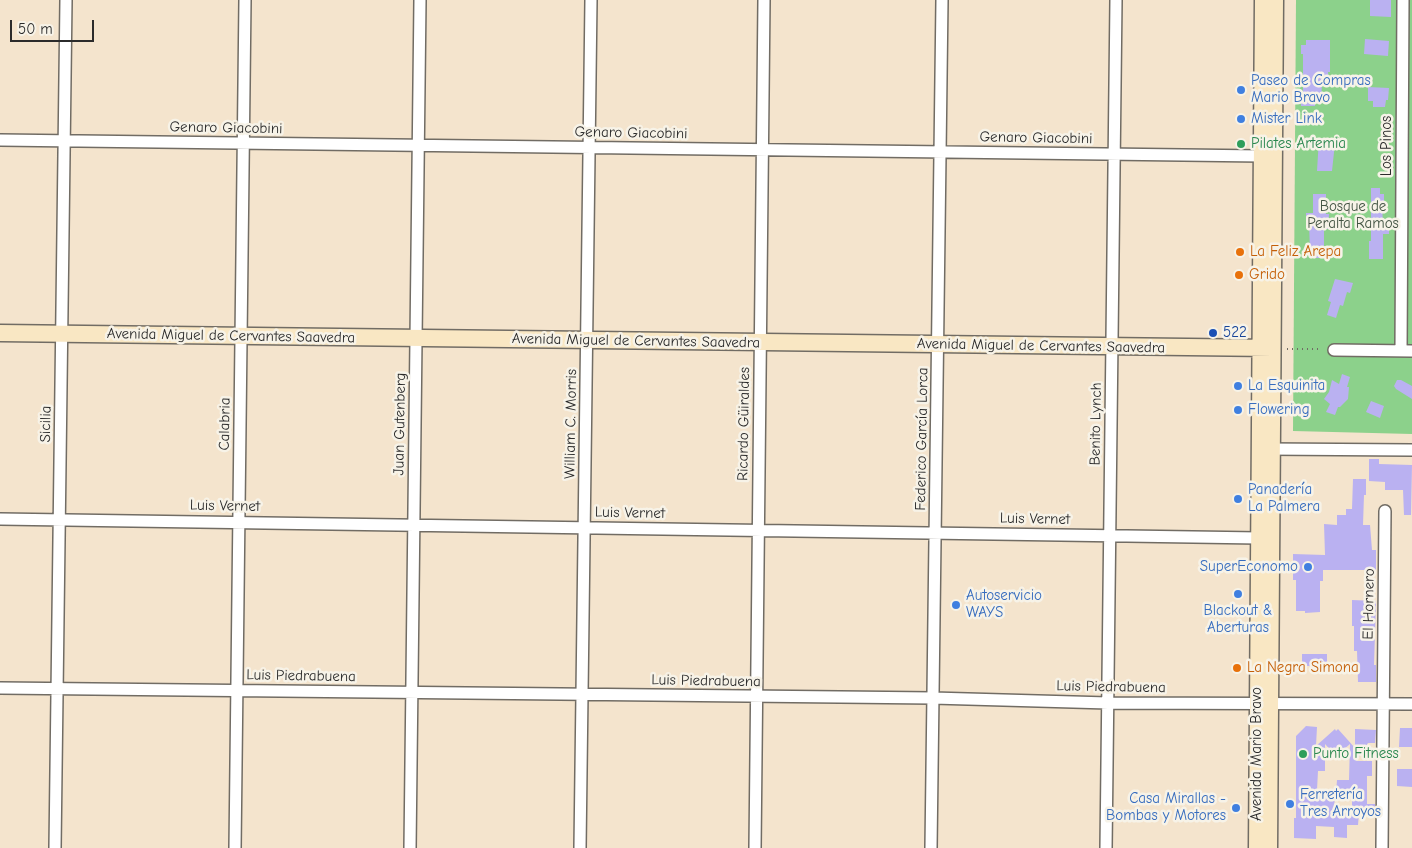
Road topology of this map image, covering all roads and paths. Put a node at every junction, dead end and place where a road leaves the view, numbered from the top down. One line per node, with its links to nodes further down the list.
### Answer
1 (66, 0): 12 (street, Sicilia)
2 (245, 0): 13 (street, Calabria)
3 (420, 0): 14 (street, Juan Gutenberg)
4 (591, 0): 15 (street, William C. Morris)
5 (764, 0): 16 (street, Ricardo Güiraldes)
6 (942, 0): 17 (street, Federico García Lorca)
7 (1116, 0): 18 (street, Benito Lynch)
8 (1263, 0): 19 (main road, Avenida Mario Bravo)
9 (1275, 0): 28 (main road, Avenida Mario Bravo)
10 (1403, 0): 30 (street, Los Pinos)
11 (0, 140): 12 (street, Genaro Giacobini)
12 (64, 141): 13 (street, Genaro Giacobini); 21 (street, Sicilia)
13 (243, 143): 14 (street, Genaro Giacobini); 22 (street, Calabria)
14 (418, 145): 15 (street, Genaro Giacobini); 23 (street, Juan Gutenberg)
15 (589, 148): 16 (street, Genaro Giacobini); 24 (street, William C. Morris)
16 (763, 150): 17 (street, Genaro Giacobini); 25 (street, Ricardo Güiraldes)
17 (941, 152): 18 (street, Genaro Giacobini); 26 (street, Federico García Lorca)
18 (1114, 154): 19 (street, Genaro Giacobini); 27 (street, Benito Lynch)
19 (1262, 156): 28 (main road, Avenida Mario Bravo)
20 (0, 333): 21 (main road, Avenida Miguel de Cervantes Saavedra)
21 (62, 334): 22 (main road, Avenida Miguel de Cervantes Saavedra); 35 (street, Sicilia)
22 (241, 336): 23 (main road, Avenida Miguel de Cervantes Saavedra); 36 (street, Calabria)
23 (416, 338): 24 (main road, Avenida Miguel de Cervantes Saavedra); 37 (street, Juan Gutenberg)
24 (587, 340): 25 (main road, Avenida Miguel de Cervantes Saavedra); 38 (street, William C. Morris)
25 (760, 342): 26 (main road, Avenida Miguel de Cervantes Saavedra); 39 (street, Ricardo Güiraldes)
26 (938, 344): 27 (main road, Avenida Miguel de Cervantes Saavedra); 40 (street, Federico García Lorca)
27 (1112, 346): 28 (main road, Avenida Miguel de Cervantes Saavedra); 41 (street, Benito Lynch)
28 (1266, 348): 29 (path); 31 (main road, Avenida Mario Bravo)
29 (1334, 350): 30 (street)
30 (1407, 351)
31 (1265, 449): 32 (street); 42 (main road, Avenida Mario Bravo); 52 (main road, Avenida Mario Bravo)
32 (1412, 450)
33 (1385, 511): 51 (street, El Hornero)
34 (0, 519): 35 (street, Luis Vernet)
35 (60, 520): 36 (street, Luis Vernet); 44 (street, Sicilia)
36 (239, 522): 37 (street, Luis Vernet); 45 (street, Calabria)
37 (414, 524): 38 (street, Luis Vernet); 46 (street, Juan Gutenberg)
38 (584, 527): 39 (street, Luis Vernet); 47 (street, William C. Morris)
39 (758, 530): 40 (street, Luis Vernet); 48 (street, Ricardo Güiraldes)
40 (936, 533): 41 (street, Luis Vernet); 49 (street, Federico García Lorca)
41 (1110, 536): 42 (street, Luis Vernet); 50 (street, Benito Lynch)
42 (1259, 538): 52 (main road, Avenida Mario Bravo)
43 (0, 688): 44 (street, Luis Piedrabuena)
44 (58, 689): 45 (street, Luis Piedrabuena); 54 (street, Sicilia)
45 (237, 691): 46 (street, Luis Piedrabuena); 55 (street, Calabria)
46 (412, 693): 47 (street, Luis Piedrabuena); 56 (street, Juan Gutenberg)
47 (582, 694): 48 (street, Luis Piedrabuena); 57 (street, William C. Morris)
48 (757, 696): 49 (street, Luis Piedrabuena); 58 (street, Ricardo Güiraldes)
49 (933, 698): 50 (street, Luis Piedrabuena); 59 (street, Federico García Lorca)
50 (1108, 703): 52 (street, Luis Piedrabuena); 60 (street, Benito Lynch)
51 (1383, 703): 52 (street, Luis Piedrabuena); 53 (street, Luis Piedrabuena); 63 (street, El Hornero)
52 (1264, 704): 61 (main road, Avenida Mario Bravo); 62 (main road, Avenida Mario Bravo)
53 (1412, 704)
54 (55, 848)
55 (234, 848)
56 (410, 848)
57 (580, 848)
58 (755, 848)
59 (931, 848)
60 (1106, 848)
61 (1256, 848)
62 (1269, 848)
63 (1382, 848)

